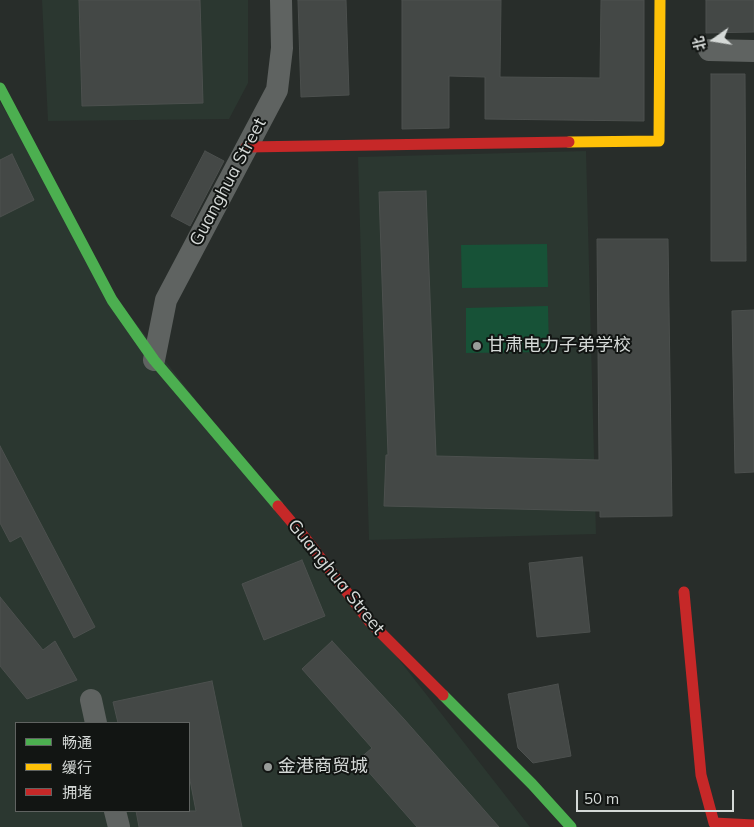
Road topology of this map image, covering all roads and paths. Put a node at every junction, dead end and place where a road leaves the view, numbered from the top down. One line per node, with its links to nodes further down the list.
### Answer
1 (281, 0): 6 (street, Guanghua Street)
2 (660, 0): 6 (street)
3 (708, 50): 4 (street)
4 (754, 51)
5 (0, 88): 7 (street, Guanghua Street)
6 (246, 147): 7 (street, Guanghua Street)
7 (154, 360): 14 (street, Guanghua Street)
8 (684, 592): 12 (street)
9 (91, 700): 10 (street)
10 (96, 722)
11 (115, 812): 13 (street)
12 (754, 825)
13 (119, 827)
14 (571, 827)

